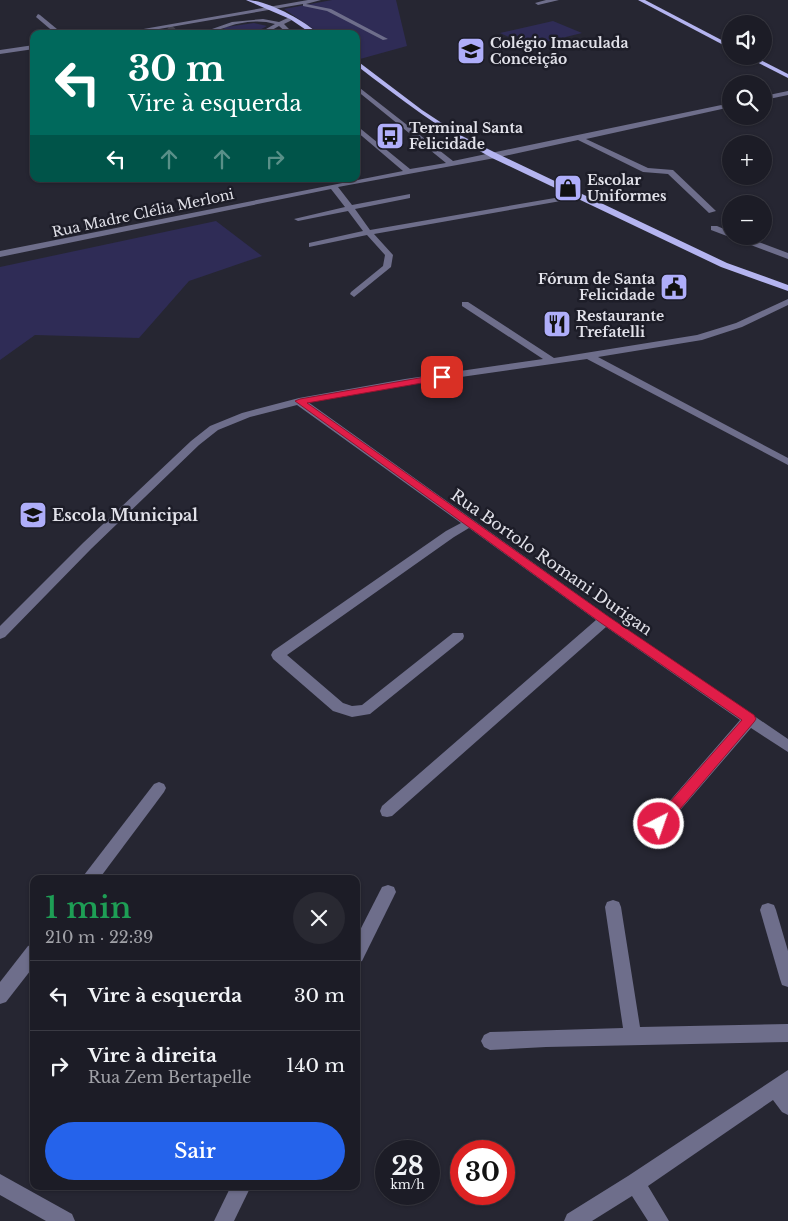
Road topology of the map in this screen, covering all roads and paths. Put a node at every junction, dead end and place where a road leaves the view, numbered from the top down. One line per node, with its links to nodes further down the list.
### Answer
1 (249, 0): 7 (main road)
2 (318, 0): 6 (street)
3 (556, 0): 5 (street)
4 (641, 0): 20 (main road)
5 (538, 3)
6 (300, 4): 7 (street); 19 (street)
7 (272, 8): 9 (main road); 10 (street)
8 (38, 16): 12 (street)
9 (292, 18): 11 (street); 18 (main road)
10 (200, 20): 13 (street); 14 (street)
11 (279, 24): 15 (street); 16 (street); 17 (street)
12 (55, 30)
13 (144, 30)
14 (203, 30)
15 (213, 30)
16 (268, 30)
17 (287, 30)
18 (310, 30)
19 (385, 39)
20 (722, 42)
21 (30, 48): 22 (street)
22 (0, 52)
23 (360, 65): 32 (main road)
24 (766, 65): 25 (main road)
25 (788, 76)
26 (360, 90): 33 (street)
27 (788, 93): 28 (street)
28 (772, 96)
29 (722, 108): 31 (street, Rua Madre Clélia Merloni)
30 (360, 130): 34 (street)
31 (579, 138): 32 (street, Rua Madre Clélia Merloni); 40 (street)
32 (496, 156): 33 (street, Rua Madre Clélia Merloni); 38 (main road)
33 (452, 164): 34 (street, Rua Madre Clélia Merloni)
34 (409, 172): 35 (street, Rua Madre Clélia Merloni)
35 (360, 179)
36 (337, 183): 39 (street); 47 (street, Rua Madre Clélia Merloni)
37 (407, 196): 39 (street)
38 (578, 196): 44 (street); 49 (main road)
39 (350, 208): 41 (street); 44 (street)
40 (712, 211)
41 (298, 218)
42 (714, 228): 43 (street)
43 (722, 231)
44 (368, 232): 45 (street); 50 (street)
45 (312, 245)
46 (759, 245): 48 (street)
47 (0, 254)
48 (788, 256)
49 (788, 288)
50 (354, 294)
51 (788, 302): 53 (street)
52 (465, 304): 54 (street)
53 (588, 356): 54 (street); 56 (street)
54 (552, 361): 55 (street)
55 (300, 401): 57 (street, Rua Bortolo Romani Durigan); 59 (street)
56 (788, 462)
57 (470, 523): 58 (street, Rua Bortolo Romani Durigan); 60 (street)
58 (605, 620): 61 (street, Rua Bortolo Romani Durigan); 64 (street)
59 (0, 634)
60 (458, 636)
61 (750, 719): 62 (street, Rua Bortolo Romani Durigan); 65 (street)
62 (788, 746)
63 (159, 788): 66 (street)
64 (387, 811)
65 (659, 824)
66 (93, 875)
67 (388, 892): 70 (street)
68 (612, 907): 75 (street)
69 (768, 910): 72 (street)
70 (360, 947)
71 (30, 957): 73 (street)
72 (788, 979)
73 (0, 996)
74 (788, 1033): 75 (street)
75 (633, 1036): 76 (street)
76 (490, 1041)
77 (781, 1083): 78 (street); 79 (street)
78 (788, 1106)
79 (635, 1183): 84 (street); 85 (street)
80 (0, 1184): 82 (street)
81 (239, 1190): 83 (street)
82 (65, 1221)
83 (224, 1221)
84 (574, 1221)
85 (658, 1221)

